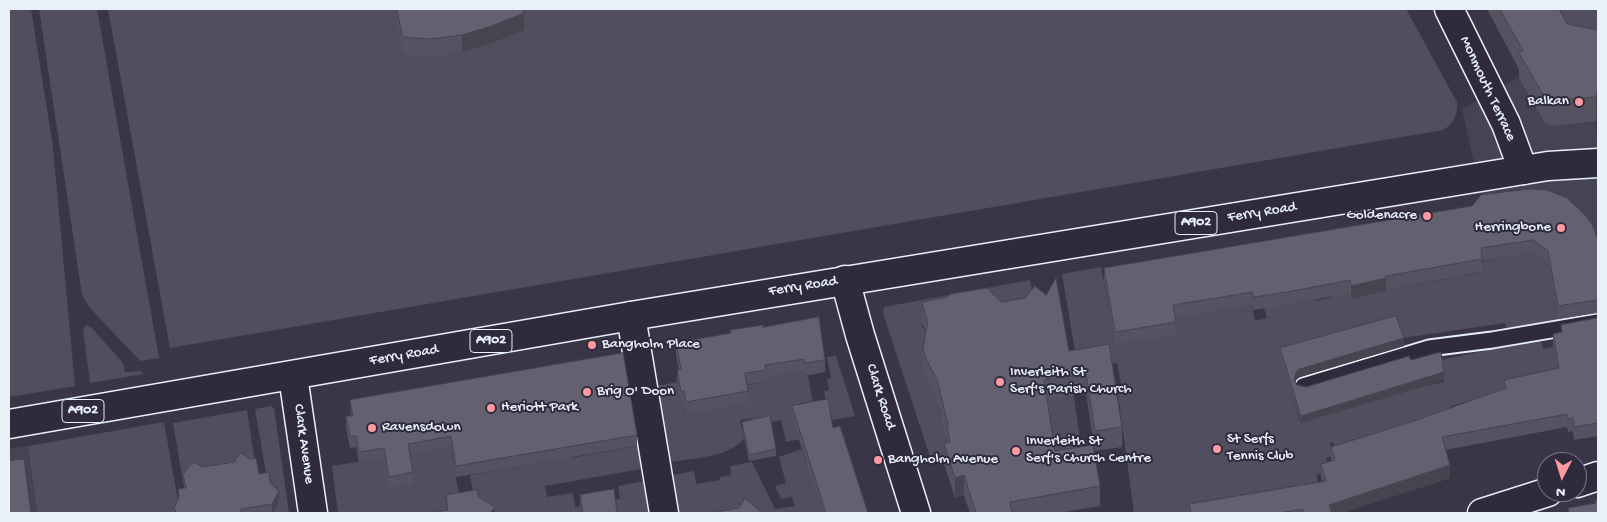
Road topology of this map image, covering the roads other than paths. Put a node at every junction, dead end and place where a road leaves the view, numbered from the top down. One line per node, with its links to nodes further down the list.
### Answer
1 (1449, 9): 3 (main road, Monmouth Terrace)
2 (1598, 163): 3 (main road, Ferry Road / A902)
3 (1523, 170): 4 (main road, Ferry Road / A902)
4 (845, 280): 5 (main road, Ferry Road / A902); 13 (main road, Clark Road)
5 (631, 316): 7 (main road, Ferry Road / A902); 12 (main road)
6 (1598, 322): 8 (lane)
7 (293, 376): 9 (main road, Ferry Road / A902); 11 (main road, Clark Avenue)
8 (1303, 386)
9 (18, 422)
10 (1537, 496): 14 (main road)
11 (313, 513)
12 (664, 513)
13 (916, 513)
14 (1482, 513)

